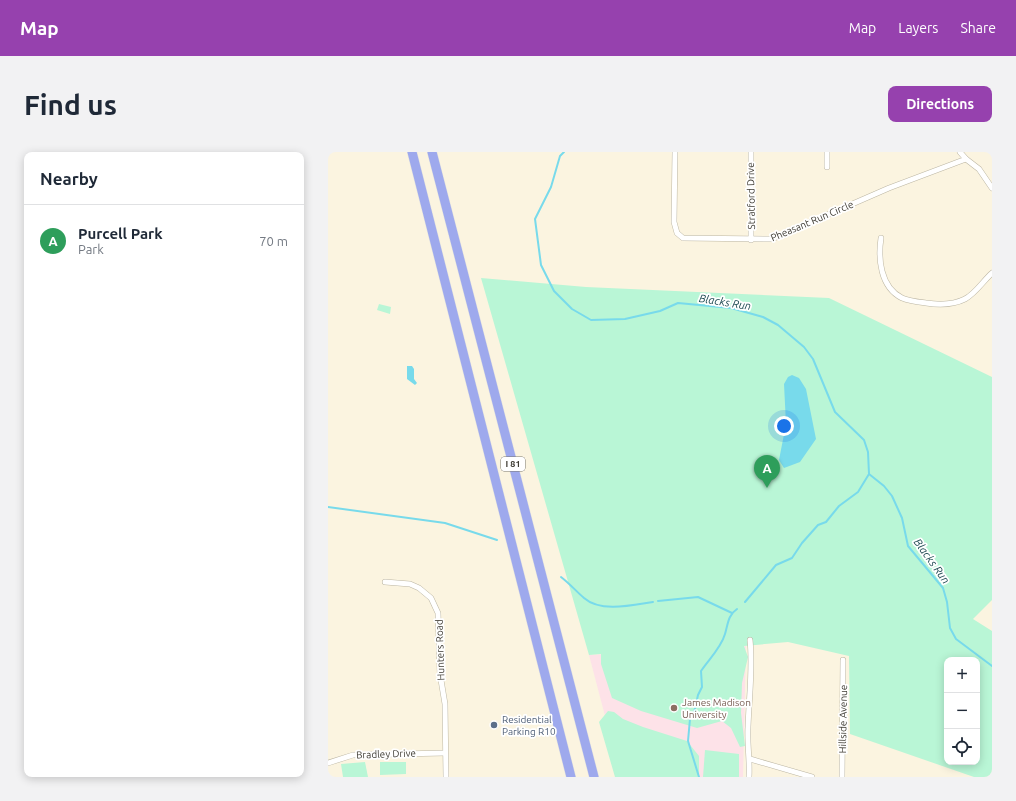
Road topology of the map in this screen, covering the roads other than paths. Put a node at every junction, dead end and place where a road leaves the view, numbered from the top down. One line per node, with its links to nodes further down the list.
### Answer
1 (412, 152): 16 (highway, I 81)
2 (432, 152): 23 (highway, I 81)
3 (675, 152): 11 (street, Pheasant Run Circle)
4 (751, 152): 11 (street, Stratford Drive)
5 (827, 152): 8 (street)
6 (960, 152): 7 (street)
7 (966, 159): 9 (street); 11 (street, Pheasant Run Circle)
8 (827, 167)
9 (992, 188)
10 (881, 238): 12 (street)
11 (752, 240)
12 (992, 273)
13 (385, 582): 17 (street, Hunters Road)
14 (750, 640): 18 (street)
15 (843, 660): 26 (street, Hillside Avenue)
16 (563, 746): 21 (highway); 22 (highway, I 81)
17 (445, 753): 19 (street, Bradley Drive); 20 (street, Hunters Road)
18 (750, 759): 24 (street); 25 (street)
19 (328, 763)
20 (446, 777)
21 (568, 777)
22 (571, 777)
23 (594, 777)
24 (749, 777)
25 (812, 777)
26 (842, 777)

